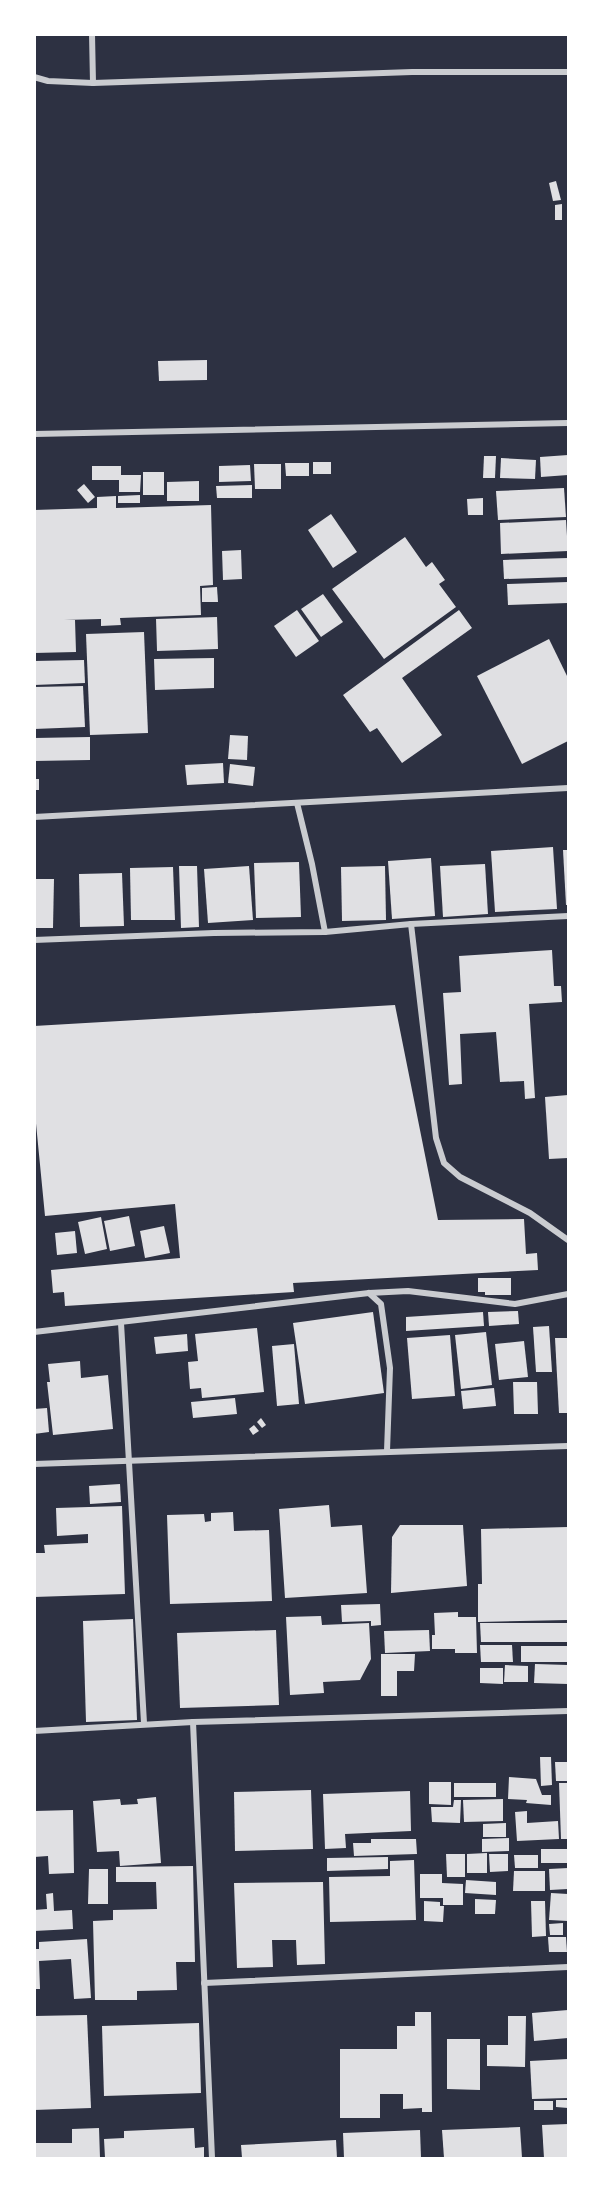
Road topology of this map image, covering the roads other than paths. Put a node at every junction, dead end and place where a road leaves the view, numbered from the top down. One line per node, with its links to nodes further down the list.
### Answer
1 (92, 34): 4 (street)
2 (568, 72): 4 (street)
3 (34, 77): 4 (street)
4 (93, 83)
5 (568, 423): 6 (street)
6 (34, 434)
7 (568, 788): 8 (street)
8 (297, 803): 9 (street); 12 (street)
9 (34, 817)
10 (568, 916): 11 (street)
11 (411, 924): 12 (street); 14 (street)
12 (325, 932): 13 (street)
13 (34, 940)
14 (568, 1240)
15 (369, 1293): 16 (street); 17 (street); 20 (street)
16 (568, 1294)
17 (121, 1323): 18 (street); 21 (street)
18 (34, 1332)
19 (568, 1446): 20 (street)
20 (387, 1451): 21 (street)
21 (129, 1460): 22 (street); 25 (street)
22 (34, 1464)
23 (568, 1711): 24 (street)
24 (193, 1722): 25 (street); 28 (street)
25 (144, 1723): 26 (street)
26 (34, 1731)
27 (568, 1967): 28 (street)
28 (204, 1983): 29 (street)
29 (212, 2158)

